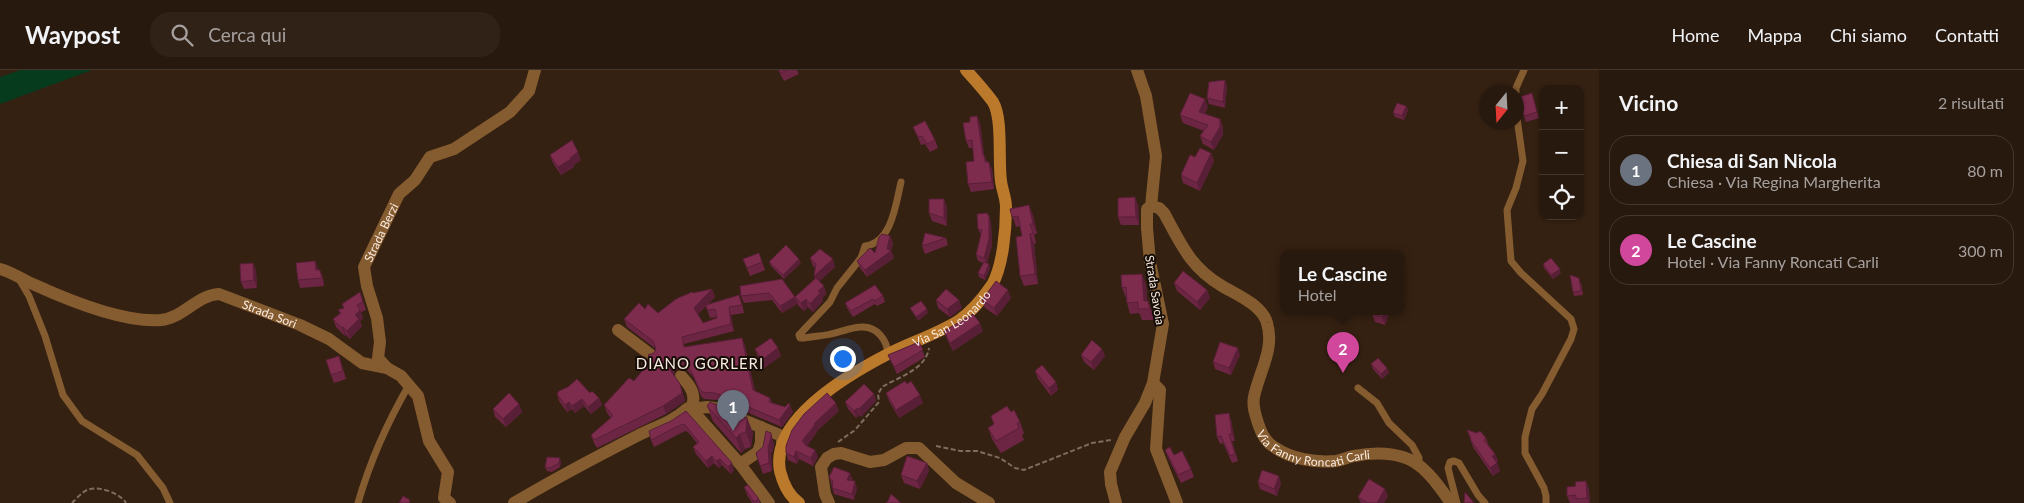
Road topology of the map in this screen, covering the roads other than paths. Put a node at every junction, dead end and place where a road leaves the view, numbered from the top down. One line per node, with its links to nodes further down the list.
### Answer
1 (535, 70): 14 (street, Strada Berzi)
2 (966, 70): 12 (main road, Via San Leonardo)
3 (1137, 70): 8 (street, Strada Savoia)
4 (1524, 70): 5 (lane)
5 (1517, 85)
6 (1519, 130): 37 (lane)
7 (901, 182): 12 (lane)
8 (1151, 206): 16 (street, Strada Savoia); 23 (street, Via Fanny Roncati Carli)
9 (0, 269): 10 (street, Strada Sori)
10 (18, 276): 14 (street, Strada Sori); 24 (lane)
11 (618, 330): 13 (street)
12 (888, 354): 21 (main road, Via San Leonardo)
13 (651, 355)
14 (387, 368): 17 (street, Strada Sori)
15 (681, 376): 19 (street)
16 (1153, 383): 32 (street, Strada Savoia); 33 (street)
17 (409, 385): 25 (lane); 26 (street, Strada Sori)
18 (1358, 388): 23 (lane)
19 (691, 409): 20 (street); 22 (street); 27 (street)
20 (761, 427): 21 (street); 22 (street)
21 (782, 443): 29 (main road, Via San Leonardo)
22 (740, 464): 28 (street)
23 (1419, 467): 34 (street, Via Fanny Roncati Carli)
24 (170, 503)
25 (358, 503)
26 (450, 503)
27 (514, 503)
28 (769, 503)
29 (799, 503)
30 (830, 503): 31 (street)
31 (989, 503)
32 (1116, 503)
33 (1177, 503)
34 (1451, 503)
35 (1457, 503): 36 (lane)
36 (1485, 503)
37 (1546, 503)

